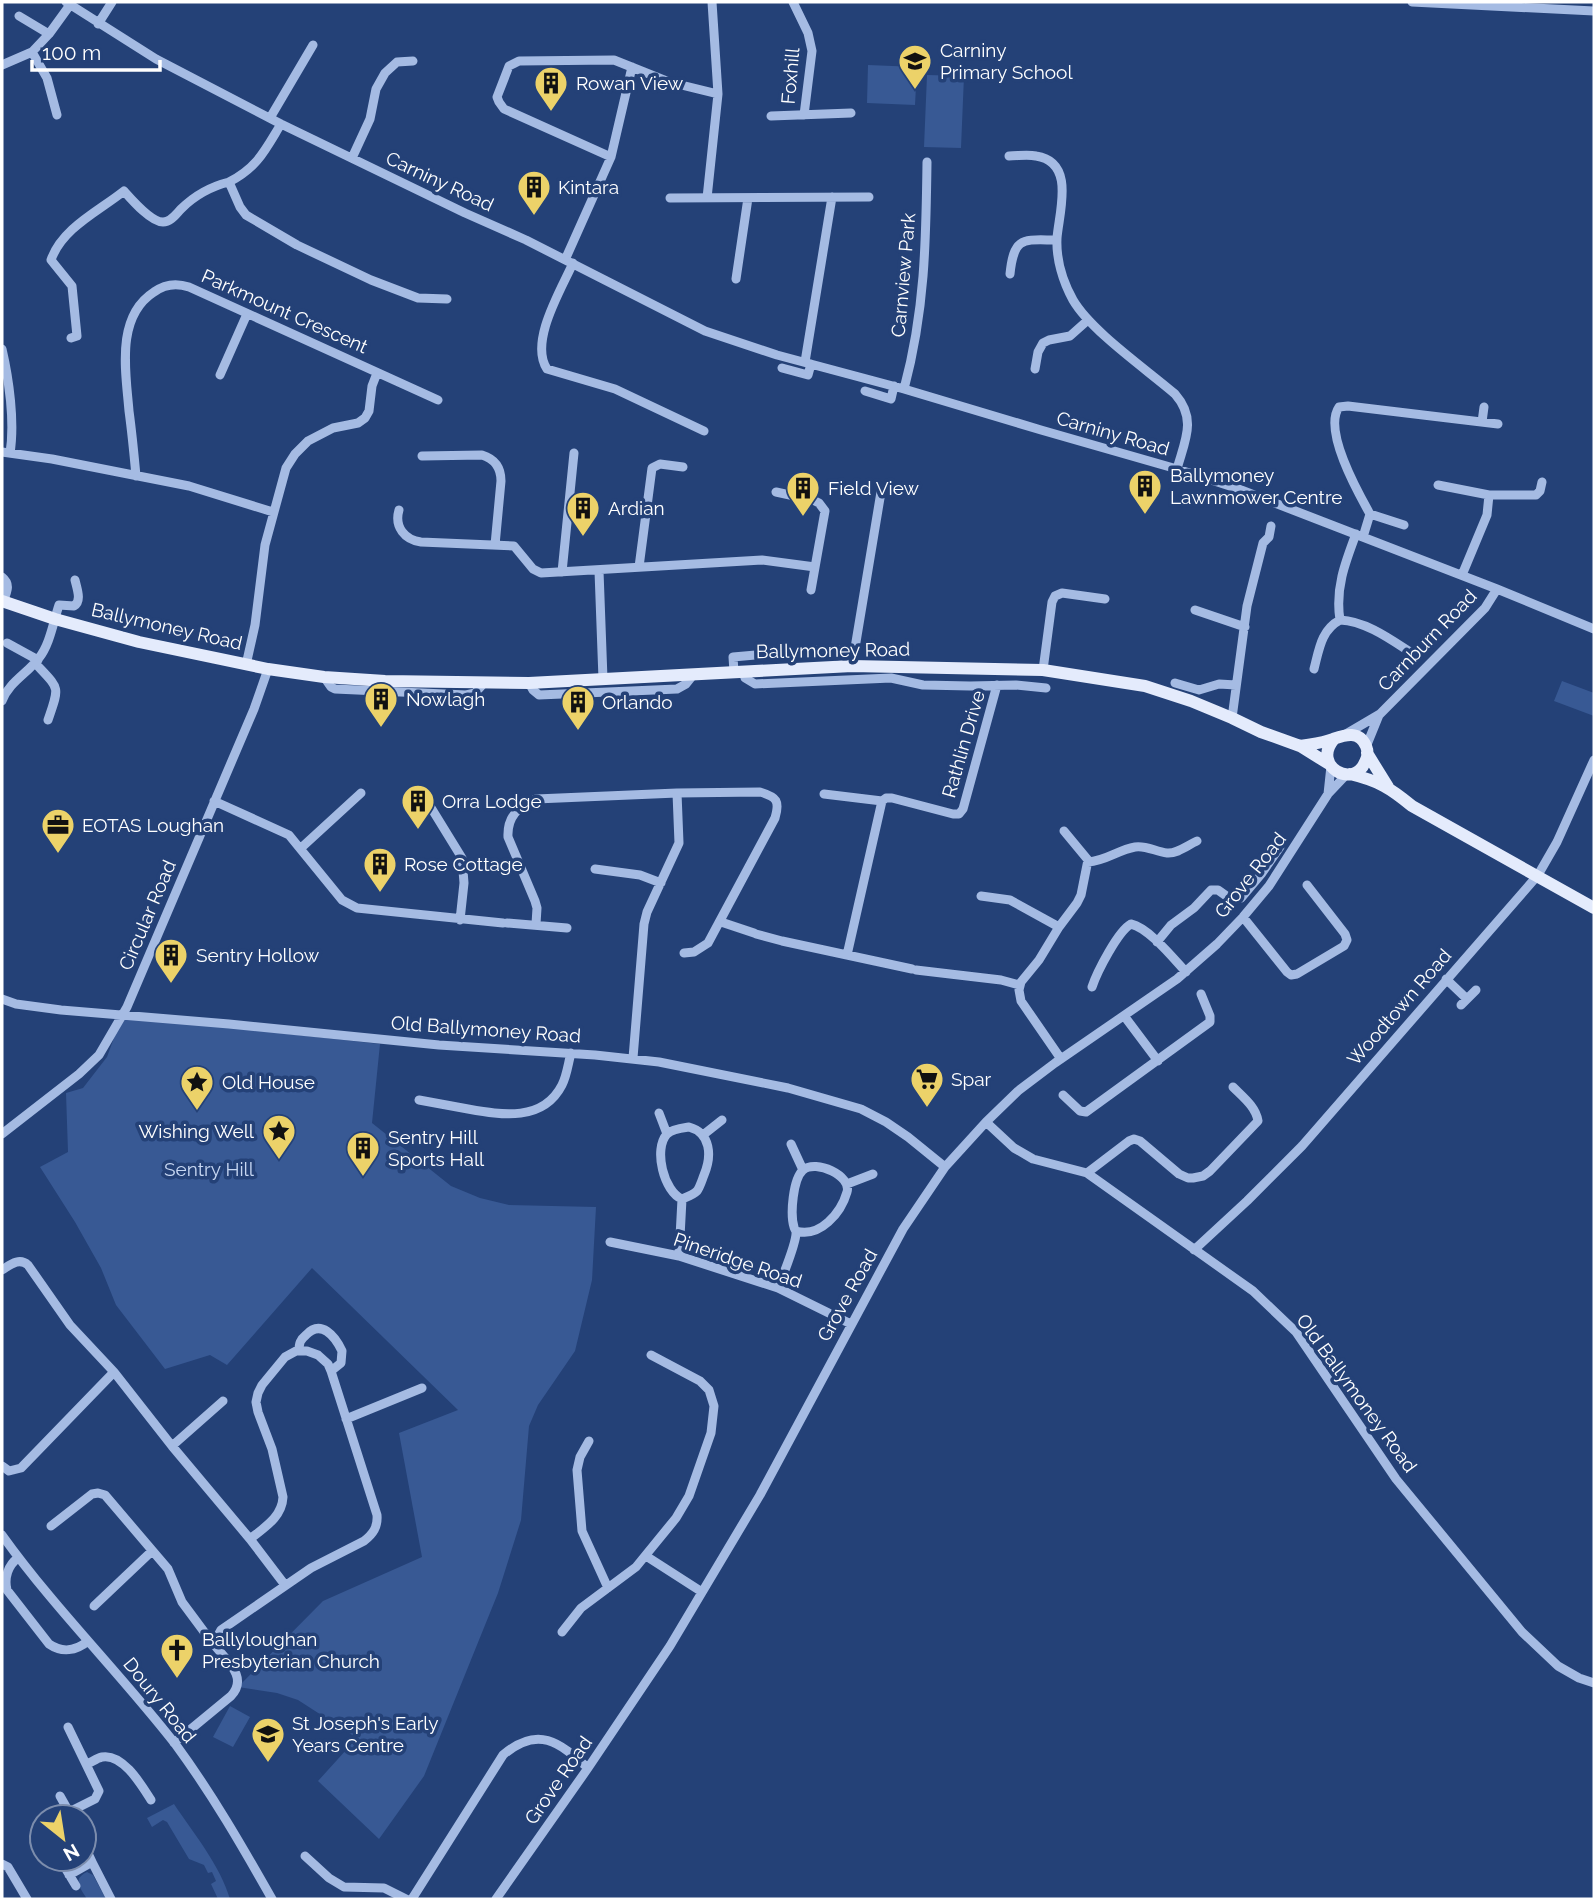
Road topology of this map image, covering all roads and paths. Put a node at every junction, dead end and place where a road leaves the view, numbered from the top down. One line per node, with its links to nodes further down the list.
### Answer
1 (112, 2): 8 (street)
2 (712, 2): 15 (street)
3 (793, 2): 17 (street, Foxhill)
4 (1412, 2): 6 (street)
5 (68, 4): 8 (street, Carniny Road); 9 (street)
6 (1594, 11)
7 (19, 16): 9 (street)
8 (98, 24): 20 (street, Carniny Road)
9 (49, 34): 11 (street)
10 (313, 45): 20 (street)
11 (32, 52): 13 (street); 18 (street)
12 (413, 61): 24 (street)
13 (2, 65)
14 (632, 67): 15 (street); 23 (street); 23 (street)
15 (718, 94): 30 (street)
16 (851, 113): 17 (street, Foxhill)
17 (804, 115): 19 (street, Foxhill)
18 (57, 116)
19 (771, 116)
20 (270, 118): 21 (street, Carniny Road)
21 (281, 124): 24 (street, Carniny Road); 26 (street)
22 (1009, 156): 32 (street)
23 (611, 157): 33 (street)
24 (352, 158): 33 (street, Carniny Road)
25 (927, 162): 46 (street, Carnview Park)
26 (229, 182): 36 (street); 39 (street)
27 (832, 197): 28 (street); 31 (street); 41 (street)
28 (869, 197)
29 (670, 198): 30 (street)
30 (707, 198): 31 (street)
31 (748, 198): 35 (street)
32 (1057, 240): 34 (street); 38 (street)
33 (569, 261): 41 (street, Carniny Road); 52 (street)
34 (1010, 274)
35 (736, 279)
36 (447, 299)
37 (247, 314): 44 (street, Parkmount Crescent); 45 (street); 58 (street, Parkmount Crescent)
38 (1088, 320): 43 (street); 57 (street)
39 (71, 338)
40 (2, 349): 53 (street)
41 (808, 363): 42 (street, Carniny Road); 46 (street, Carniny Road)
42 (782, 368)
43 (1035, 369)
44 (377, 373): 48 (street, Parkmount Crescent); 65 (street)
45 (220, 375)
46 (899, 388): 47 (street); 57 (street, Carniny Road)
47 (865, 391)
48 (438, 400)
49 (1484, 407): 50 (street)
50 (1482, 422): 51 (street); 66 (street)
51 (1498, 424)
52 (704, 431)
53 (6, 452): 58 (street)
54 (574, 453): 74 (street)
55 (422, 456): 70 (street)
56 (683, 467): 71 (street)
57 (1177, 469): 69 (street, Carniny Road)
58 (136, 476): 65 (street)
59 (1542, 482): 63 (street)
60 (1438, 485): 63 (street)
61 (776, 492): 72 (street)
62 (881, 492): 92 (street)
63 (1489, 495): 75 (street)
64 (399, 510): 70 (street)
65 (273, 512): 91 (street)
66 (1370, 514): 67 (street); 69 (street)
67 (1404, 525)
68 (1271, 526): 85 (street)
69 (1359, 535): 75 (street, Carniny Road); 84 (street)
70 (495, 545): 74 (street)
71 (639, 567): 72 (street); 73 (street)
72 (815, 567): 79 (street)
73 (599, 571): 74 (street); 99 (street)
74 (562, 572)
75 (1462, 575): 78 (street, Carniny Road)
76 (2, 576): 81 (street, Ballymoney Road)
77 (75, 580): 83 (street)
78 (1497, 589): 86 (street, Carniny Road); 107 (street, Carnburn Road)
79 (811, 590)
80 (1105, 599): 96 (street)
81 (2, 601): 83 (main road, Ballymoney Road)
82 (1195, 610): 85 (street)
83 (55, 619): 90 (street); 91 (main road, Ballymoney Road)
84 (1340, 620): 89 (street); 95 (street)
85 (1245, 627): 104 (street)
86 (1594, 629)
87 (7, 643): 90 (street)
88 (842, 650): 97 (street, Ballymoney Road)
89 (1410, 652)
90 (36, 661): 106 (street); 109 (street)
91 (246, 665): 94 (main road, Ballymoney Road)
92 (852, 666): 93 (main road, Ballymoney Road); 97 (main road, Ballymoney Road)
93 (923, 667): 96 (main road, Ballymoney Road); 102 (street, Ballymoney Road)
94 (268, 669): 100 (main road, Ballymoney Road); 121 (street, Circular Road)
95 (1314, 669)
96 (1043, 670): 108 (main road, Ballymoney Road)
97 (739, 671): 98 (main road, Ballymoney Road); 102 (street, Ballymoney Road)
98 (694, 674): 99 (main road, Ballymoney Road); 100 (street, Ballymoney Road)
99 (603, 679): 100 (main road, Ballymoney Road)
100 (529, 682)
101 (1175, 683): 104 (street)
102 (923, 685): 103 (street, Ballymoney Road)
103 (997, 685): 105 (street, Ballymoney Road); 122 (street, Rathlin Drive)
104 (1236, 685): 108 (street)
105 (1046, 688)
106 (2, 701)
107 (1380, 713): 110 (street, Carnburn Road); 112 (street, Carnburn Road)
108 (1231, 718): 111 (main road, Ballymoney Road)
109 (48, 720)
110 (1340, 737): 111 (main road); 112 (main road); 114 (main road)
111 (1300, 746): 114 (main road, Ballymoney Road)
112 (1367, 750): 115 (main road); 116 (main road)
113 (1594, 760): 130 (street, Woodtown Road)
114 (1330, 765): 115 (main road); 120 (street, Grove Road)
115 (1348, 774): 116 (main road); 120 (street, Grove Road)
116 (1388, 787): 130 (main road)
117 (360, 793): 127 (street)
118 (677, 793): 131 (street); 137 (street); 138 (street)
119 (824, 794): 122 (street, Rathlin Drive)
120 (1328, 794): 135 (street, Grove Road)
121 (214, 801): 127 (street); 151 (street, Circular Road)
122 (882, 801): 143 (street)
123 (430, 806): 136 (street)
124 (1064, 831): 128 (street)
125 (1197, 841): 128 (street)
126 (1280, 847): 141 (street)
127 (301, 848): 136 (street)
128 (1088, 862): 140 (street)
129 (595, 869): 131 (street)
130 (1538, 875): 134 (main road); 145 (street, Woodtown Road)
131 (661, 883): 154 (street)
132 (1307, 885): 135 (street)
133 (981, 896): 140 (street)
134 (1594, 908)
135 (1243, 916): 144 (street, Grove Road)
136 (460, 920): 138 (street)
137 (721, 922): 142 (street); 143 (street)
138 (536, 924): 139 (street)
139 (567, 928)
140 (1059, 928): 146 (street)
141 (1157, 942): 144 (street); 147 (street)
142 (684, 953)
143 (847, 955): 146 (street)
144 (1186, 972): 152 (street, Grove Road)
145 (1446, 979): 148 (street); 175 (street, Woodtown Road)
146 (1019, 985): 155 (street)
147 (1092, 987)
148 (1476, 990)
149 (1201, 994): 156 (street)
150 (2, 999): 151 (street, Old Ballymoney Road)
151 (122, 1016): 153 (street, Old Ballymoney Road); 163 (street, Circular Road)
152 (1125, 1017): 155 (street, Grove Road); 156 (street)
153 (570, 1053): 154 (street, Old Ballymoney Road); 159 (street)
154 (633, 1058): 167 (street, Old Ballymoney Road)
155 (1061, 1059): 162 (street, Grove Road)
156 (1158, 1061): 158 (street)
157 (1233, 1087): 169 (street)
158 (1063, 1095)
159 (419, 1100)
160 (659, 1113): 164 (street)
161 (722, 1120): 165 (street)
162 (986, 1122): 167 (street, Grove Road); 169 (street, Old Ballymoney Road)
163 (2, 1134)
164 (667, 1134): 165 (street); 172 (street)
165 (702, 1135): 172 (street)
166 (791, 1144): 168 (street)
167 (945, 1167): 179 (street, Grove Road)
168 (803, 1170): 171 (street); 173 (street)
169 (1087, 1173): 175 (street, Old Ballymoney Road)
170 (873, 1174): 171 (street)
171 (847, 1184): 173 (street)
172 (682, 1199): 176 (street)
173 (796, 1231): 178 (street)
174 (610, 1242): 176 (street, Pineridge Road)
175 (1194, 1250): 203 (street, Old Ballymoney Road)
176 (679, 1256): 178 (street, Pineridge Road)
177 (2, 1270): 183 (street)
178 (778, 1288): 179 (street, Pineridge Road)
179 (851, 1324): 198 (street, Grove Road)
180 (299, 1351): 182 (street); 182 (street); 192 (street)
181 (651, 1355): 194 (street)
182 (331, 1371): 186 (street)
183 (114, 1372): 188 (street); 189 (street)
184 (422, 1388): 186 (street)
185 (223, 1401): 188 (street)
186 (346, 1419): 196 (street)
187 (589, 1441): 197 (street)
188 (172, 1446): 192 (street)
189 (2, 1466)
190 (51, 1526): 193 (street)
191 (2, 1535): 195 (street, Doury Road)
192 (250, 1539): 196 (street)
193 (152, 1551): 199 (street); 201 (street)
194 (646, 1556): 197 (street); 198 (street)
195 (18, 1558): 202 (street, Doury Road); 202 (street)
196 (285, 1585): 201 (street)
197 (608, 1588): 200 (street)
198 (702, 1592): 207 (street, Grove Road)
199 (94, 1606)
200 (562, 1632)
201 (216, 1639): 205 (street)
202 (88, 1641): 205 (street, Doury Road)
203 (1594, 1683)
204 (84, 1729): 206 (street)
205 (174, 1743): 219 (street, Doury Road)
206 (87, 1764): 209 (street); 211 (street)
207 (588, 1768): 221 (street); 222 (street, Grove Road)
208 (60, 1796): 210 (street)
209 (151, 1800)
210 (64, 1803)
211 (88, 1803)
212 (305, 1856): 220 (street)
213 (2, 1864): 217 (street)
214 (69, 1873): 216 (street)
215 (98, 1873): 218 (street)
216 (76, 1886)
217 (27, 1899)
218 (111, 1899)
219 (272, 1899)
220 (406, 1899)
221 (412, 1899)
222 (496, 1899)

